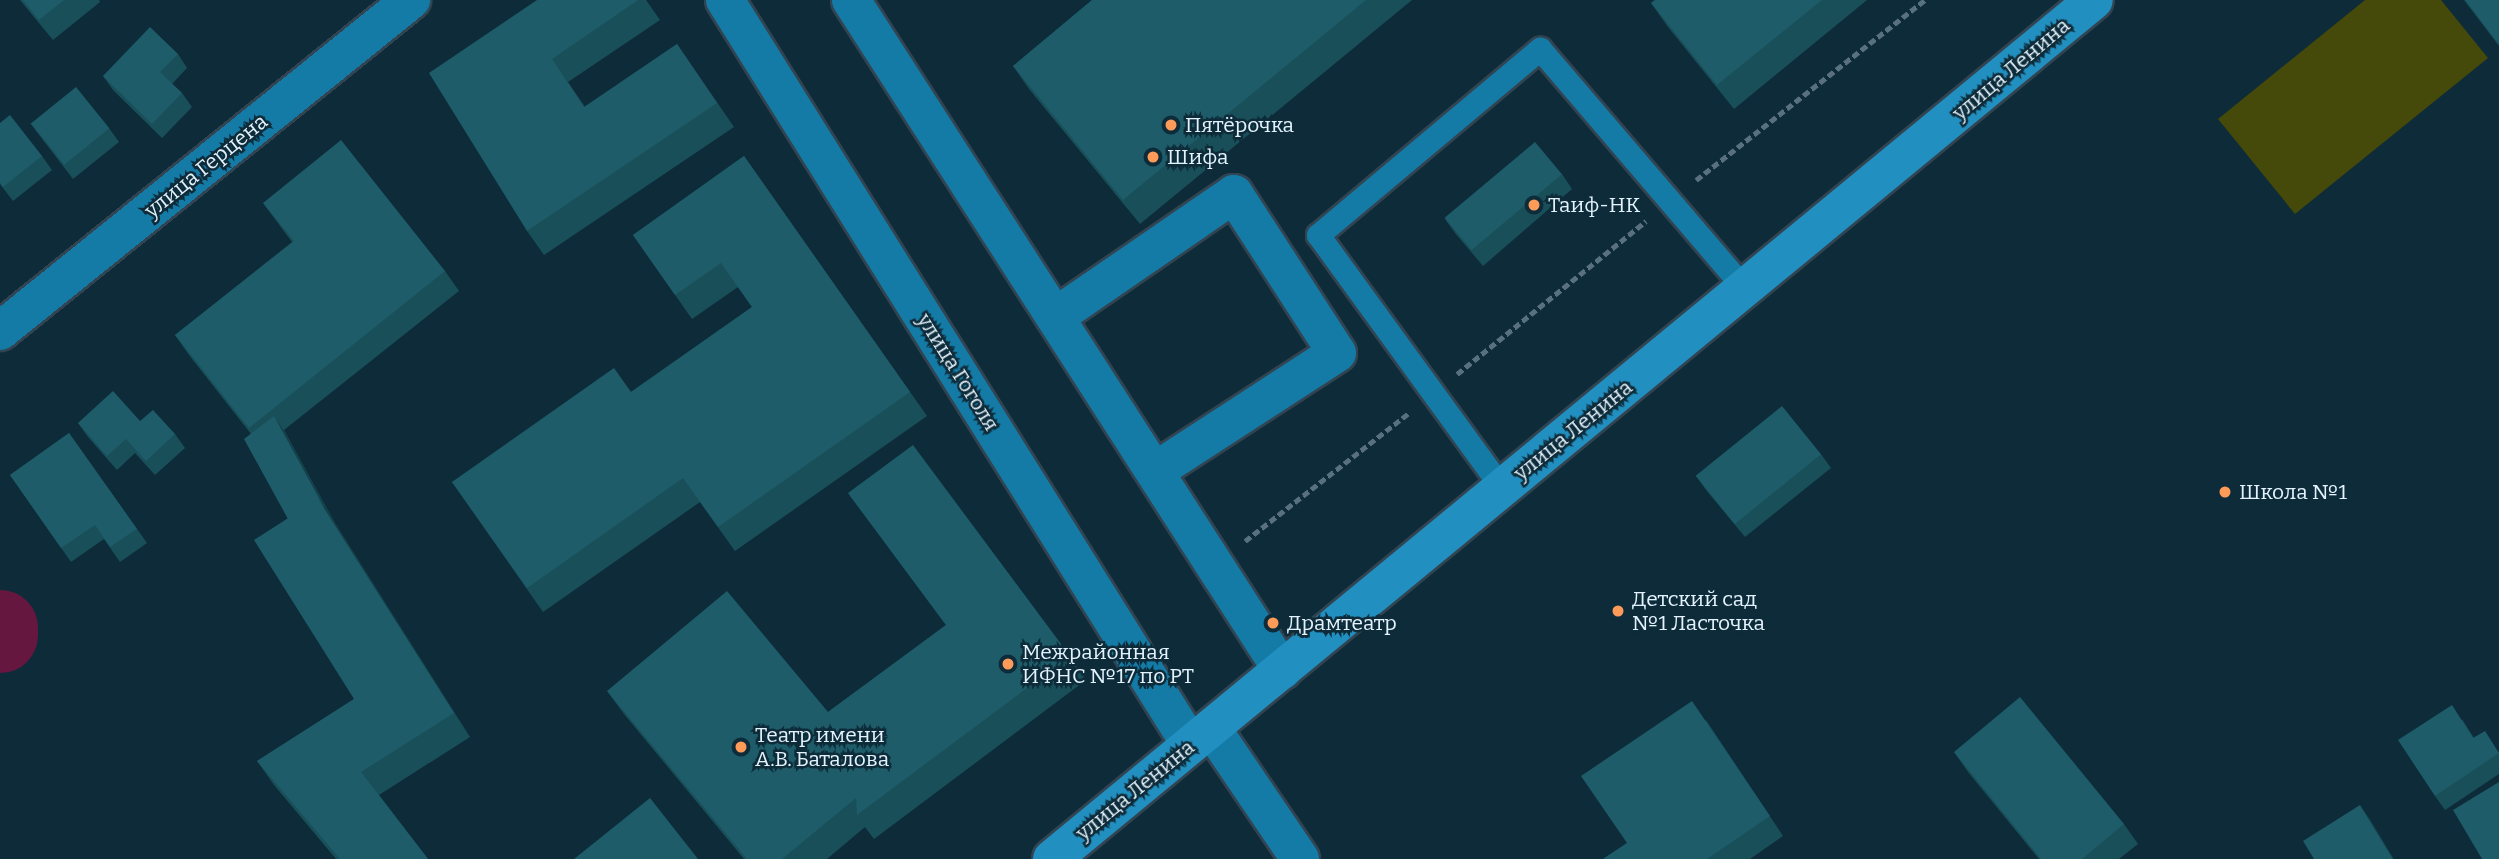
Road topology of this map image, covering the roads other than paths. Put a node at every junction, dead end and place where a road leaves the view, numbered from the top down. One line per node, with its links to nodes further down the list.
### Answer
1 (411, 0): 7 (street, улица Герцена)
2 (725, 0): 11 (street, улица Гоголя)
3 (851, 0): 6 (street)
4 (2094, 0): 5 (main road, улица Ленина)
5 (1745, 289): 9 (main road, улица Ленина); 9 (lane)
6 (1055, 317): 8 (street); 8 (street)
7 (0, 331)
8 (1155, 471): 10 (street)
9 (1502, 488): 10 (main road, улица Ленина)
10 (1282, 670): 11 (main road, улица Ленина)
11 (1201, 736): 12 (main road, улица Ленина); 13 (street, улица Гоголя)
12 (1052, 859)
13 (1300, 859)

